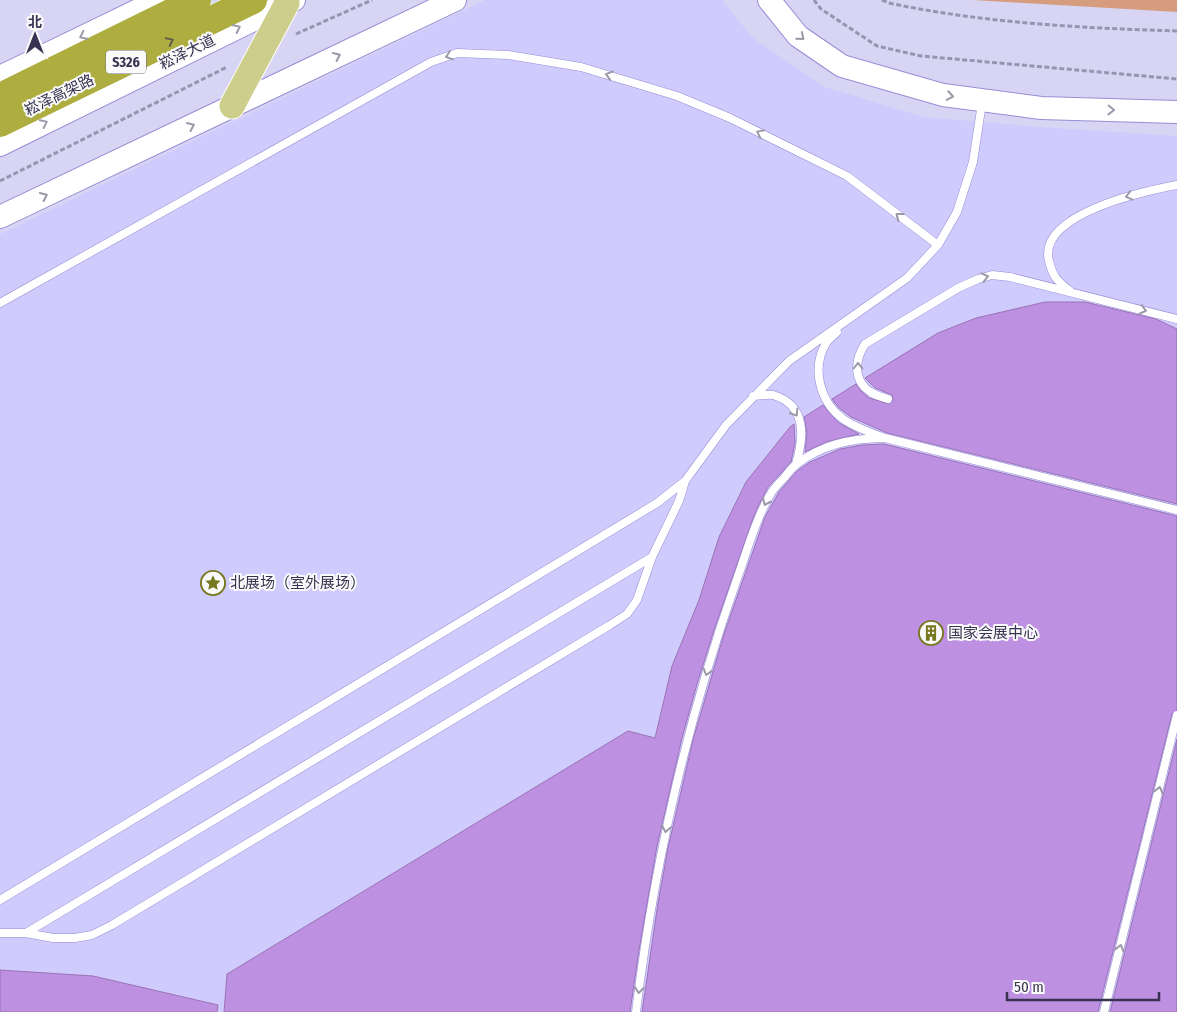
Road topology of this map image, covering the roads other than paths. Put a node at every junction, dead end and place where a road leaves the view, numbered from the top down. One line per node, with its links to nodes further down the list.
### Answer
1 (158, 0): 9 (street, one-way to 9)
2 (180, 0): 8 (highway)
3 (197, 0): 8 (highway, 崧泽高架路)
4 (253, 0): 14 (highway, 崧泽高架路 / S326, one-way to 4)
5 (455, 0): 12 (street, one-way to 5)
6 (769, 0): 11 (street, one-way to 11)
7 (290, 2): 12 (main road); 15 (street, 崧泽大道, one-way to 7)
8 (65, 65): 10 (highway, 崧泽高架路)
9 (0, 77)
10 (0, 97)
11 (982, 101): 13 (street, one-way to 13); 18 (lane)
12 (232, 106): 17 (street, one-way to 12)
13 (1177, 112)
14 (0, 123)
15 (0, 144)
16 (1177, 185): 19 (lane, one-way to 19)
17 (0, 217)
18 (938, 245): 20 (lane, one-way to 20); 22 (lane)
19 (1072, 293): 21 (lane, one-way to 21); 24 (lane, one-way to 19)
20 (0, 304)
21 (1177, 319)
22 (846, 321): 23 (lane); 25 (lane)
23 (754, 396): 26 (lane, one-way to 26); 27 (lane)
24 (888, 399)
25 (885, 438): 26 (lane); 28 (lane)
26 (796, 464): 34 (lane, one-way to 34)
27 (685, 481): 29 (lane); 31 (lane)
28 (1177, 510)
29 (652, 557): 33 (lane); 33 (lane)
30 (1177, 715): 35 (lane, one-way to 30)
31 (0, 900)
32 (0, 933): 33 (lane)
33 (26, 933)
34 (636, 1012)
35 (1104, 1012)

